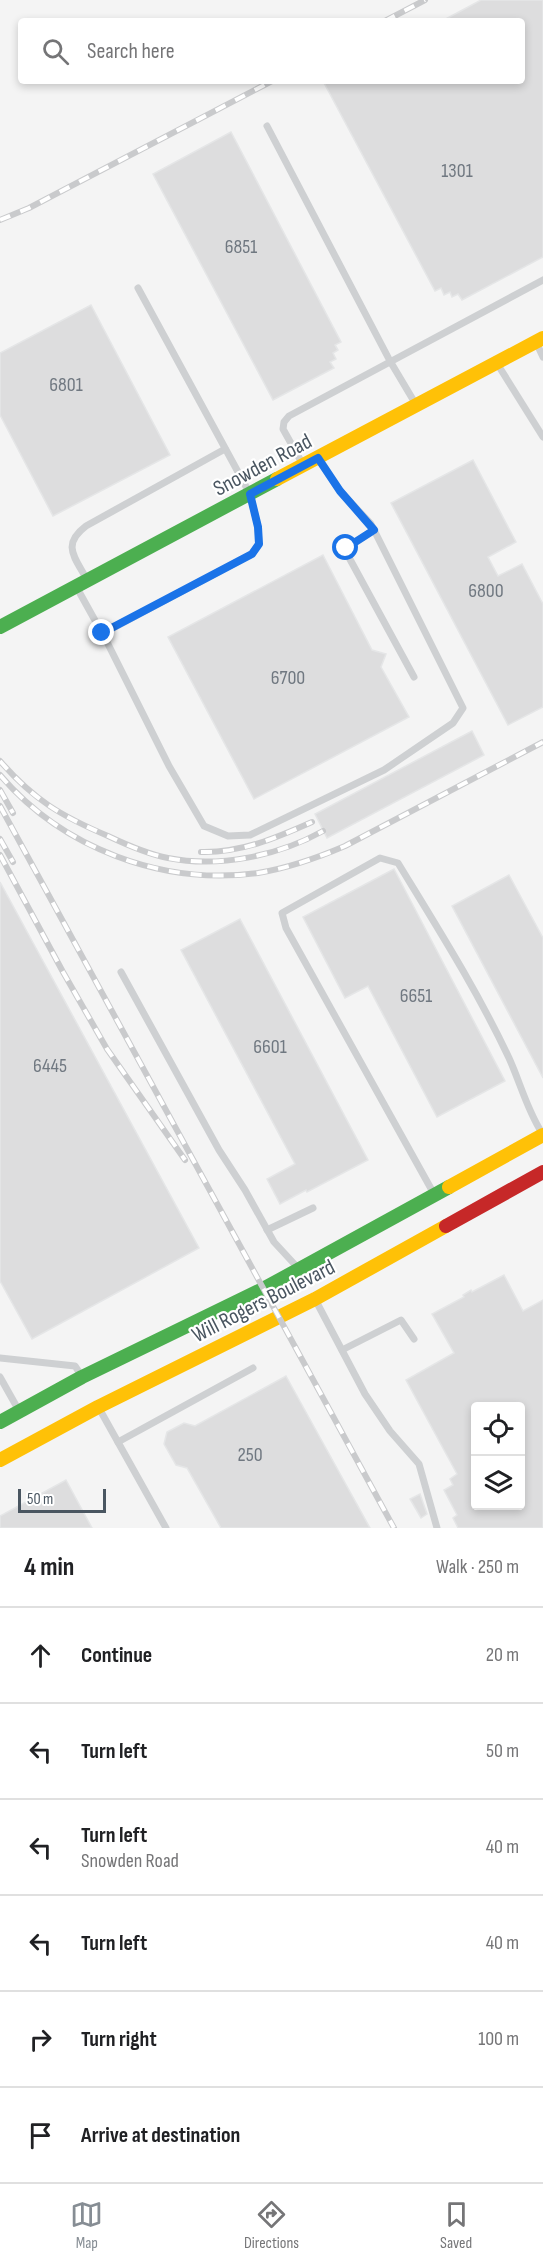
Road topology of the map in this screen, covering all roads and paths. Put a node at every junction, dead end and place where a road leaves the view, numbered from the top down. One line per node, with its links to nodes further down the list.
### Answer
1 (267, 126): 6 (lane)
2 (543, 280): 6 (lane)
3 (138, 288): 10 (lane)
4 (539, 340): 5 (lane); 7 (main road, Snowden Road)
5 (543, 357)
6 (390, 361): 8 (lane); 12 (lane)
7 (497, 363): 8 (main road, Snowden Road); 9 (lane)
8 (416, 406): 11 (main road, Snowden Road)
9 (543, 437)
10 (225, 449): 13 (lane); 15 (lane)
11 (318, 458): 12 (main road, Snowden Road); 14 (lane)
12 (303, 466): 13 (main road, Snowden Road)
13 (250, 494): 15 (main road, Snowden Road); 17 (lane)
14 (374, 530): 17 (lane); 18 (lane)
15 (81, 583): 16 (main road, Snowden Road); 17 (lane)
16 (0, 627)
17 (102, 633)
18 (414, 677)
19 (121, 972): 24 (lane)
20 (543, 1135): 22 (main road, Will Rogers Boulevard); 22 (lane)
21 (543, 1172): 25 (main road, Will Rogers Boulevard)
22 (434, 1194): 25 (main road, Will Rogers Boulevard)
23 (313, 1208): 24 (lane)
24 (267, 1230): 25 (lane)
25 (307, 1284): 27 (lane); 31 (main road, Will Rogers Boulevard); 31 (main road, Will Rogers Boulevard)
26 (414, 1339): 27 (lane)
27 (342, 1350): 37 (lane)
28 (0, 1358): 31 (lane)
29 (253, 1368): 34 (lane)
30 (0, 1377): 32 (lane)
31 (90, 1392): 32 (main road, Will Rogers Boulevard); 34 (lane); 35 (main road, Will Rogers Boulevard)
32 (19, 1412): 33 (main road, Will Rogers Boulevard)
33 (0, 1422)
34 (118, 1442): 36 (lane)
35 (0, 1460)
36 (166, 1528)
37 (437, 1528)

